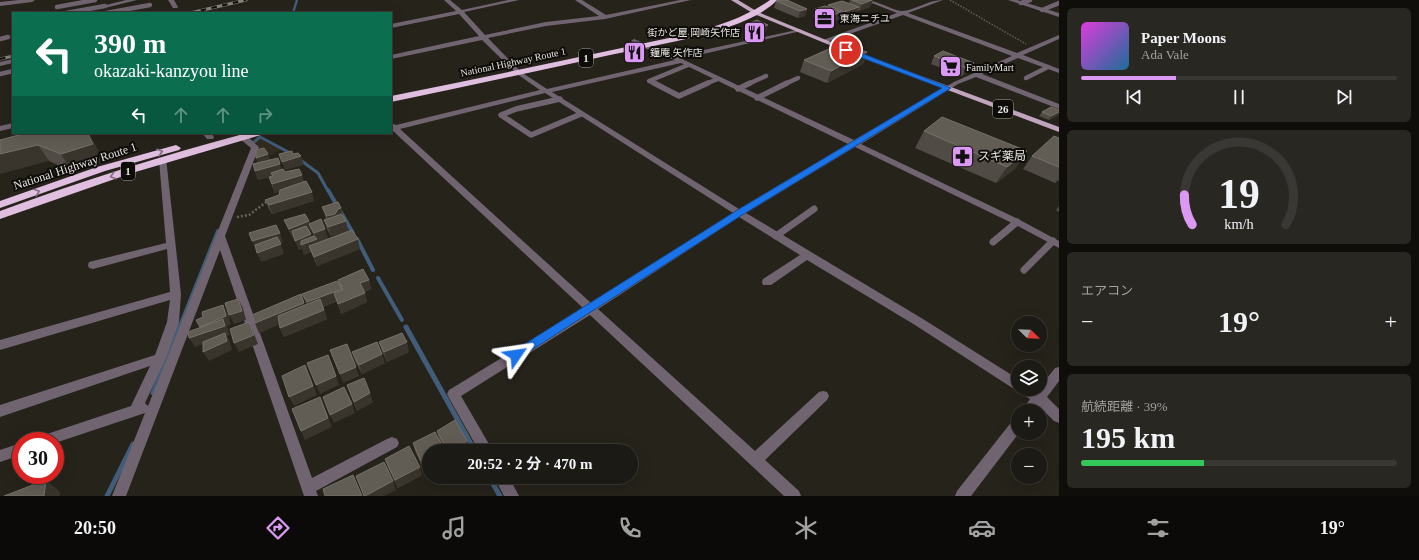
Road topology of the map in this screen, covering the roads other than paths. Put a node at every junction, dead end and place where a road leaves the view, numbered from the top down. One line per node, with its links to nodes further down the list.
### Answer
1 (32, 0): 19 (street)
2 (95, 0): 22 (lane)
3 (134, 0): 16 (street)
4 (171, 0): 21 (street)
5 (447, 0): 25 (street)
6 (516, 0): 25 (street)
7 (578, 0): 30 (street)
8 (688, 0): 30 (street)
9 (734, 0): 23 (main road, 26)
10 (761, 0): 23 (highway, National Highway Route 1 / 1)
11 (774, 0): 23 (highway, National Highway Route 1 / 1)
12 (867, 0): 28 (street)
13 (940, 0): 28 (street)
14 (1012, 0): 17 (street)
15 (1030, 0): 17 (lane)
16 (104, 3): 26 (lane)
17 (1021, 3): 24 (street)
18 (1059, 3): 24 (lane)
19 (0, 4)
20 (150, 4): 27 (lane)
21 (175, 6)
22 (57, 7)
23 (753, 10): 32 (main road, 26); 38 (highway, National Highway Route 1 / 1)
24 (1042, 10): 29 (street)
25 (460, 11): 31 (street); 35 (street)
26 (70, 12)
27 (112, 12)
28 (901, 13): 37 (street); 39 (street)
29 (1059, 15)
30 (605, 17): 35 (street)
31 (392, 26)
32 (799, 30): 37 (main road, 26); 41 (street)
33 (8, 37): 36 (lane)
34 (1059, 37): 39 (street)
35 (484, 38): 40 (street); 47 (street)
36 (0, 39)
37 (825, 41): 55 (main road, 26)
38 (637, 43): 41 (street); 47 (highway, National Highway Route 1 / 1)
39 (1018, 56): 45 (street); 50 (street)
40 (392, 58)
41 (679, 60): 44 (street); 57 (street)
42 (12, 61): 43 (street)
43 (0, 64)
44 (688, 65): 54 (street); 54 (lane)
45 (1048, 67): 48 (street); 53 (lane)
46 (12, 71): 49 (lane)
47 (517, 71): 57 (street); 58 (highway, National Highway Route 1 / 1); 60 (highway, National Highway Route 1 / 1)
48 (1059, 71)
49 (0, 74)
50 (976, 74): 55 (street); 62 (street)
51 (766, 76): 56 (lane)
52 (798, 78): 59 (lane)
53 (1026, 78)
54 (718, 79): 56 (street)
55 (947, 88): 67 (main road, 26); 71 (street)
56 (738, 89): 59 (street)
57 (546, 91): 61 (street); 65 (street)
58 (392, 93)
59 (758, 98): 71 (street)
60 (392, 99)
61 (560, 99): 63 (street); 63 (lane)
62 (1059, 107)
63 (581, 114): 75 (street)
64 (12, 125): 66 (street)
65 (392, 126): 88 (street)
66 (0, 129)
67 (1059, 130)
68 (254, 134): 70 (highway, National Highway Route 1 / 1)
69 (208, 135): 73 (highway, National Highway Route 1 / 1, one-way to 69)
70 (243, 137): 72 (highway, National Highway Route 1 / 1); 78 (street)
71 (853, 144): 75 (street); 77 (street)
72 (163, 160): 76 (highway, National Highway Route 1 / 1, one-way to 76); 82 (street)
73 (0, 205)
74 (814, 209): 79 (lane)
75 (739, 213): 79 (street); 88 (street)
76 (0, 215)
77 (1017, 222): 80 (lane); 81 (street)
78 (220, 235): 97 (street); 109 (street)
79 (776, 236): 83 (street)
80 (993, 242)
81 (1056, 243): 85 (lane)
82 (171, 245): 84 (street); 87 (street)
83 (807, 255): 86 (street); 92 (street)
84 (93, 266)
85 (1024, 270)
86 (767, 282)
87 (176, 294): 89 (street); 90 (street)
88 (590, 309): 104 (street); 107 (street)
89 (0, 346)
90 (160, 358): 98 (street); 99 (street)
91 (1059, 372): 95 (street)
92 (1011, 381)
93 (823, 396): 107 (street)
94 (1036, 396): 95 (street)
95 (1039, 398): 96 (street); 100 (street)
96 (1034, 404)
97 (154, 407): 98 (street); 110 (street)
98 (136, 409): 102 (street)
99 (0, 411)
100 (1059, 417)
101 (1011, 433): 113 (street)
102 (64, 434)
103 (392, 443): 109 (street)
104 (482, 444)
105 (12, 452): 106 (street)
106 (0, 456)
107 (755, 460): 112 (street)
108 (505, 484): 111 (street)
109 (310, 492)
110 (119, 496)
111 (512, 496)
112 (794, 496)
113 (962, 496)

